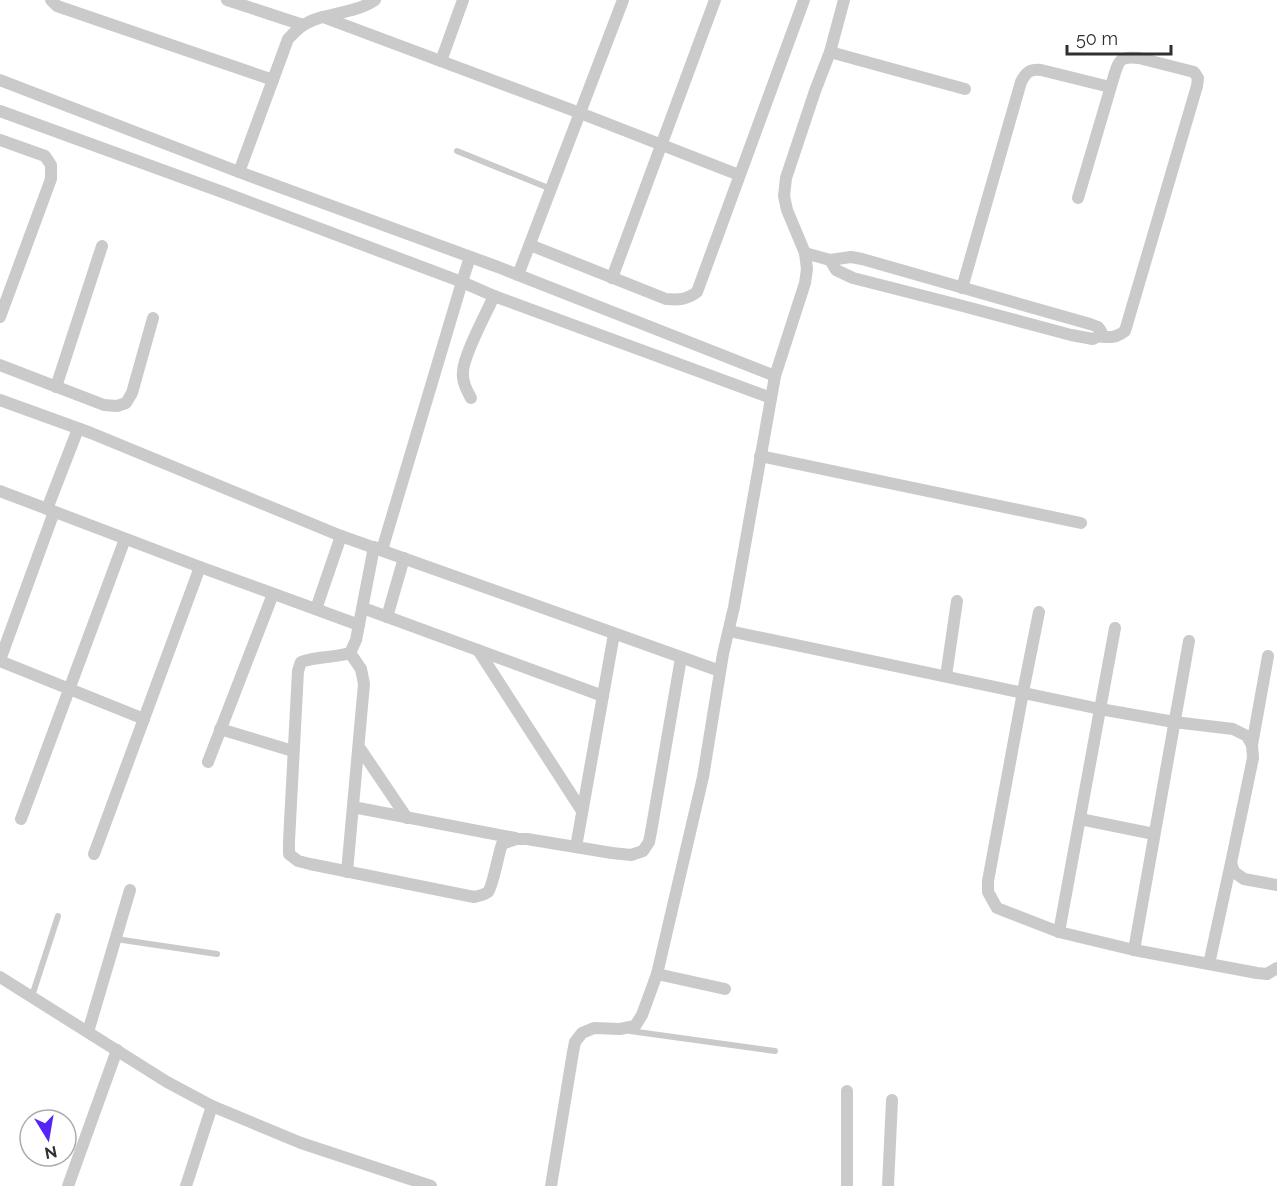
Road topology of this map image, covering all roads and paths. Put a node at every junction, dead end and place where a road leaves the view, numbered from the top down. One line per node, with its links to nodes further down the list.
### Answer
1 (51, 0): 14 (street)
2 (227, 0): 10 (street)
3 (375, 0): 9 (street)
4 (464, 0): 12 (street)
5 (623, 0): 18 (street)
6 (715, 0): 20 (street)
7 (804, 0): 23 (street)
8 (844, 0): 11 (street)
9 (323, 17): 10 (street); 12 (street)
10 (303, 25): 14 (street)
11 (830, 52): 16 (street); 28 (street)
12 (441, 61): 18 (street)
13 (0, 80): 22 (street)
14 (273, 80): 22 (street)
15 (1110, 87): 25 (street); 34 (street); 38 (street)
16 (964, 88)
17 (0, 111): 33 (street)
18 (580, 113): 20 (street); 24 (street)
19 (0, 140): 36 (street)
20 (661, 144): 23 (street); 32 (street)
21 (457, 151): 24 (lane)
22 (239, 172): 29 (street)
23 (739, 175): 32 (street)
24 (551, 189): 27 (street)
25 (1078, 198)
26 (102, 246): 41 (street)
27 (530, 246): 31 (street); 32 (street)
28 (805, 253): 30 (street); 40 (street)
29 (470, 257): 31 (street); 33 (street)
30 (831, 260): 34 (street); 38 (street)
31 (518, 275): 40 (street)
32 (612, 278)
33 (462, 282): 35 (street); 52 (street)
34 (962, 288): 38 (street)
35 (494, 296): 42 (street); 43 (street)
36 (0, 316)
37 (153, 318): 41 (street)
38 (1099, 336)
39 (0, 365): 41 (street)
40 (775, 376): 43 (street)
41 (56, 387)
42 (471, 398)
43 (771, 398): 46 (street)
44 (0, 400): 45 (street)
45 (78, 429): 48 (street); 50 (street)
46 (760, 456): 49 (street); 63 (street)
47 (0, 491): 48 (street)
48 (51, 510): 51 (street); 70 (street)
49 (1081, 523)
50 (341, 536): 52 (street); 58 (street)
51 (125, 539): 54 (street); 73 (street)
52 (378, 548): 53 (street); 57 (street)
53 (404, 558): 60 (street); 64 (street)
54 (200, 567): 55 (street); 77 (street)
55 (273, 594): 58 (street); 79 (street)
56 (957, 601): 72 (street)
57 (363, 608): 60 (street); 61 (street)
58 (316, 609): 61 (street)
59 (1039, 612): 74 (street)
60 (387, 617): 66 (street)
61 (359, 625): 67 (street)
62 (1115, 628): 76 (street)
63 (729, 631): 71 (street); 72 (street)
64 (614, 634): 69 (street); 75 (street)
65 (1189, 641): 78 (street)
66 (478, 650): 75 (street); 85 (street)
67 (350, 653): 81 (street); 82 (street)
68 (1268, 656): 80 (street)
69 (681, 658): 71 (street); 91 (street)
70 (0, 660): 73 (street)
71 (720, 672): 104 (street)
72 (946, 676): 74 (street)
73 (69, 689): 77 (street); 87 (street)
74 (1023, 692): 76 (street); 98 (street)
75 (603, 696): 85 (street)
76 (1100, 708): 78 (street); 88 (street)
77 (144, 719): 92 (street)
78 (1174, 722): 80 (street); 89 (street)
79 (220, 729): 82 (street); 83 (street)
80 (1252, 745): 93 (street)
81 (358, 747): 84 (street); 86 (street)
82 (293, 751): 94 (street)
83 (208, 762)
84 (353, 807): 86 (street); 94 (street)
85 (582, 812): 91 (street)
86 (407, 818): 90 (street)
87 (21, 819)
88 (1080, 819): 89 (street); 98 (street)
89 (1154, 834): 100 (street)
90 (516, 839): 91 (street); 94 (street)
91 (576, 847)
92 (93, 854)
93 (1231, 863): 95 (street); 102 (street)
94 (347, 872)
95 (1277, 885)
96 (130, 890): 99 (street)
97 (58, 916): 107 (lane)
98 (1059, 932): 100 (street)
99 (115, 939): 101 (lane); 109 (street)
100 (1134, 950): 102 (street)
101 (217, 954)
102 (1209, 964): 103 (street)
103 (1277, 968)
104 (657, 974): 106 (street); 108 (street)
105 (0, 977): 107 (street)
106 (724, 989)
107 (32, 996): 109 (street)
108 (620, 1029): 111 (lane); 118 (street)
109 (88, 1032): 110 (street)
110 (117, 1050): 114 (street); 115 (street)
111 (776, 1051)
112 (847, 1091): 119 (street)
113 (892, 1100): 120 (street)
114 (212, 1106): 116 (street); 117 (street)
115 (68, 1186)
116 (186, 1186)
117 (431, 1186)
118 (551, 1186)
119 (847, 1186)
120 (888, 1186)

